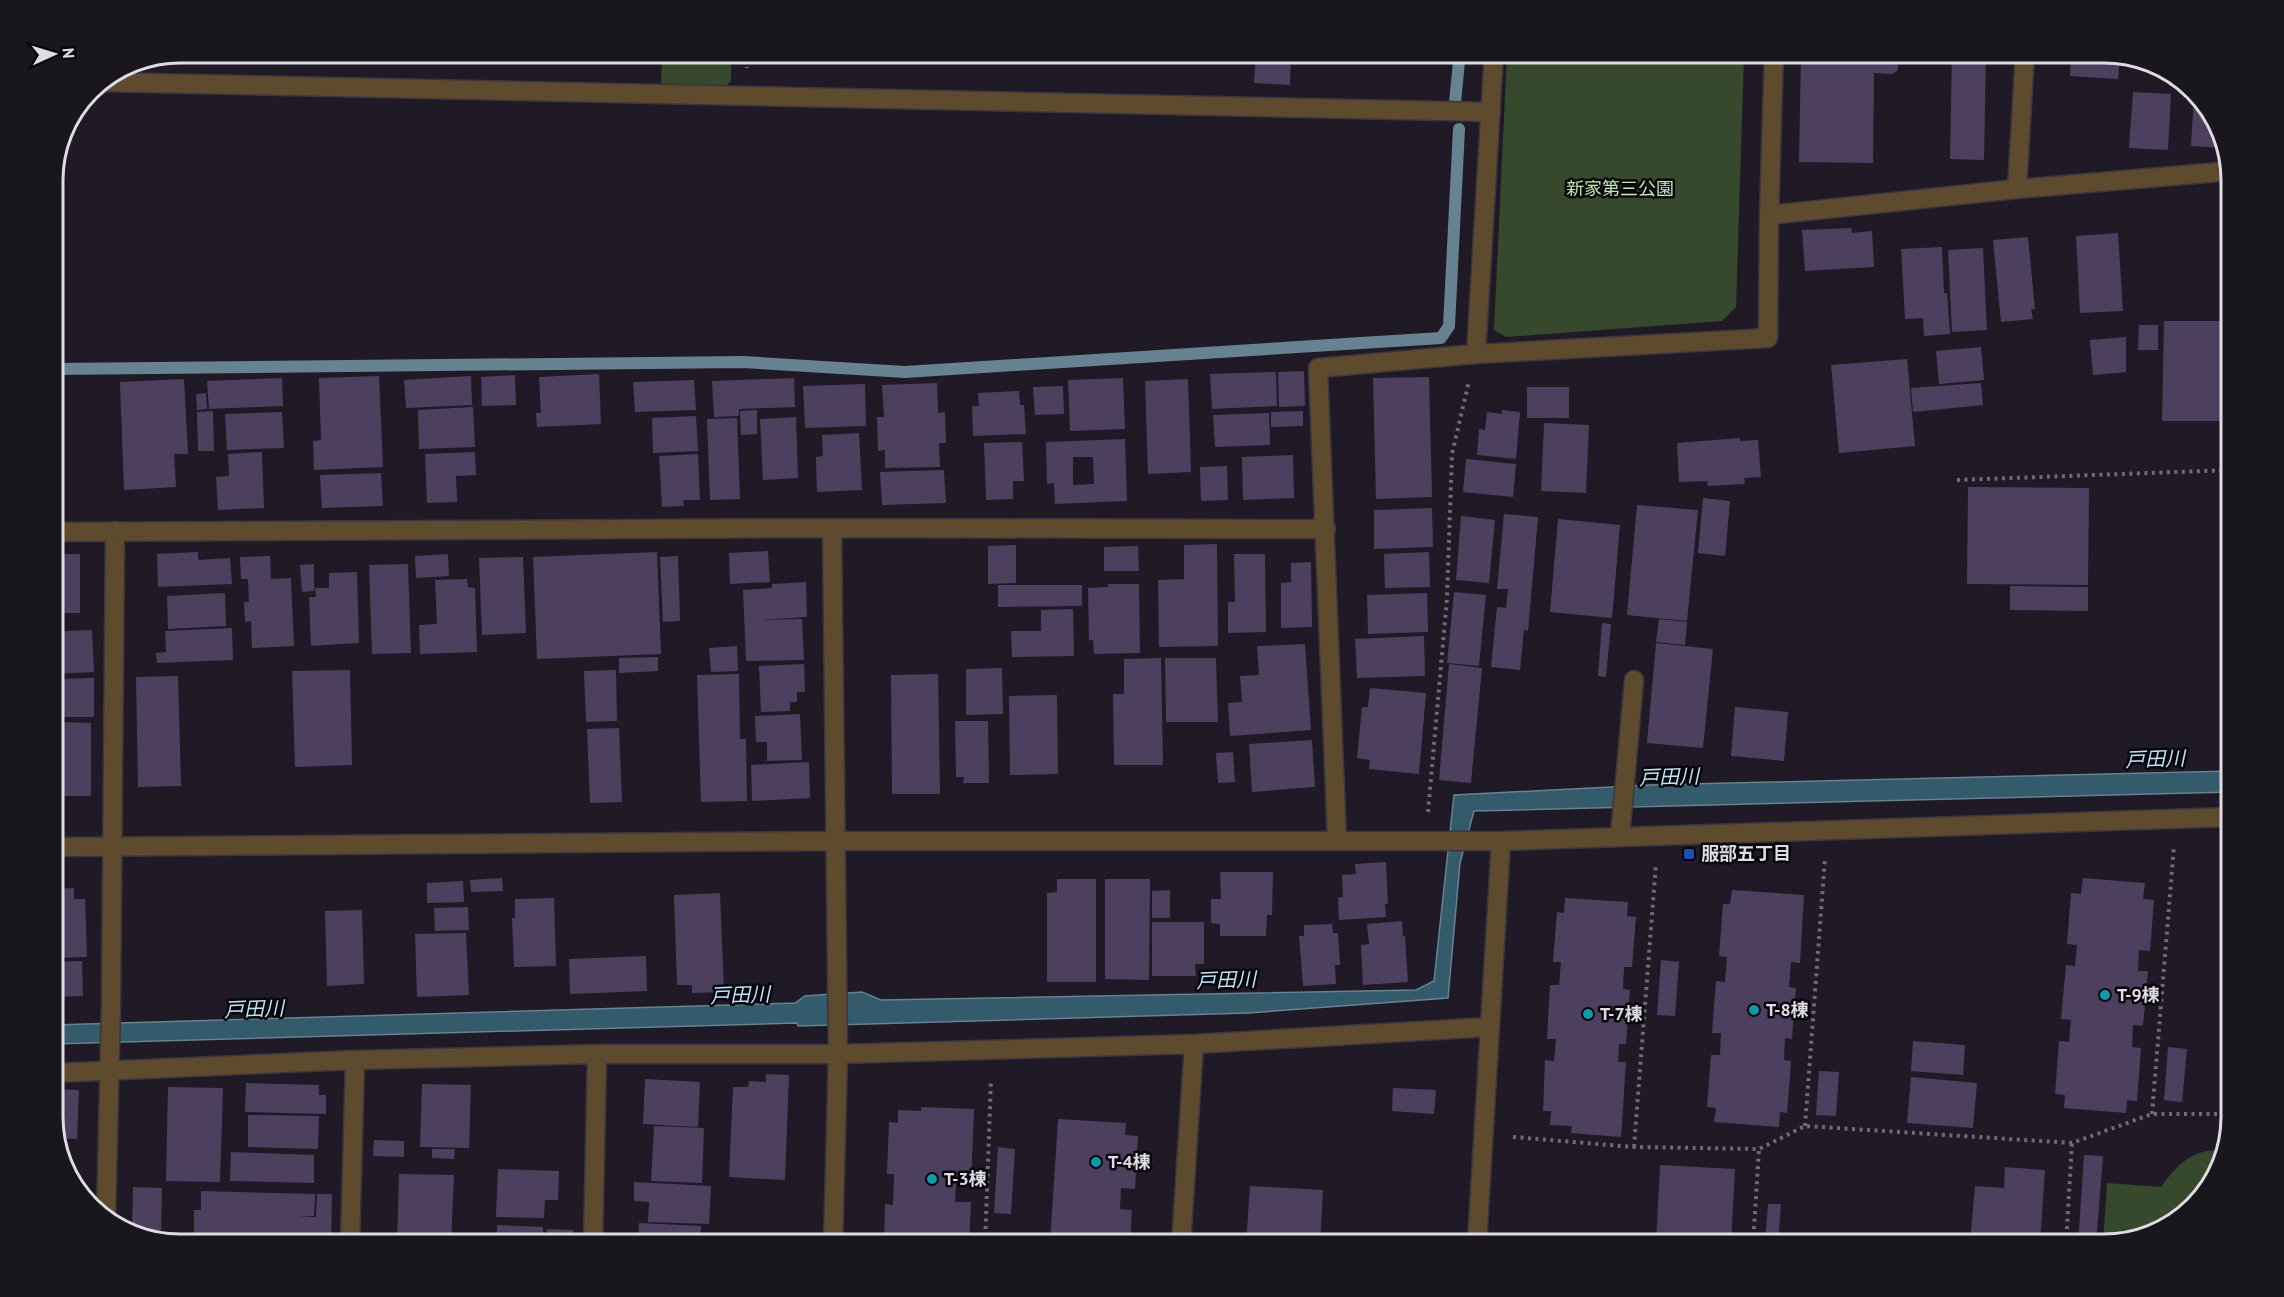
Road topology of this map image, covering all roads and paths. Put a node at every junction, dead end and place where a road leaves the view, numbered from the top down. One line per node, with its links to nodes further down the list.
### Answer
1 (1493, 63): 5 (street)
2 (1774, 63): 8 (street)
3 (2024, 63): 7 (street)
4 (116, 82): 5 (street)
5 (1491, 112): 9 (street)
6 (2221, 172): 7 (street)
7 (2017, 189): 8 (street)
8 (1769, 215): 9 (street)
9 (1476, 354): 13 (street); 21 (path)
10 (2221, 470): 11 (path)
11 (1957, 480)
12 (832, 528): 13 (street); 14 (street); 19 (street)
13 (1326, 529): 20 (street)
14 (115, 531): 15 (street); 24 (street)
15 (63, 532)
16 (1635, 680): 18 (street)
17 (2221, 817): 18 (street)
18 (1620, 837): 22 (street)
19 (836, 840): 20 (street); 24 (street); 31 (street)
20 (1337, 841): 21 (street)
21 (1431, 841): 22 (street)
22 (1493, 841): 28 (street)
23 (2174, 842): 36 (path)
24 (113, 846): 25 (street); 33 (street)
25 (63, 847)
26 (1826, 854): 38 (path)
27 (1657, 860): 41 (path)
28 (1490, 1027): 29 (street); 49 (street)
29 (1194, 1044): 31 (street); 48 (street)
30 (597, 1054): 31 (street); 32 (street); 45 (street)
31 (838, 1054): 46 (street)
32 (355, 1060): 33 (street); 44 (street)
33 (110, 1071): 34 (street); 43 (street)
34 (63, 1073)
35 (991, 1079): 47 (path)
36 (2152, 1114): 37 (path); 40 (path)
37 (2221, 1114)
38 (1805, 1126): 40 (path); 42 (path)
39 (1514, 1137): 41 (path)
40 (2072, 1143): 51 (path)
41 (1634, 1146): 42 (path)
42 (1759, 1149): 50 (path)
43 (106, 1207)
44 (350, 1234)
45 (592, 1234)
46 (833, 1234)
47 (985, 1234)
48 (1182, 1234)
49 (1477, 1234)
50 (1754, 1234)
51 (2067, 1234)

